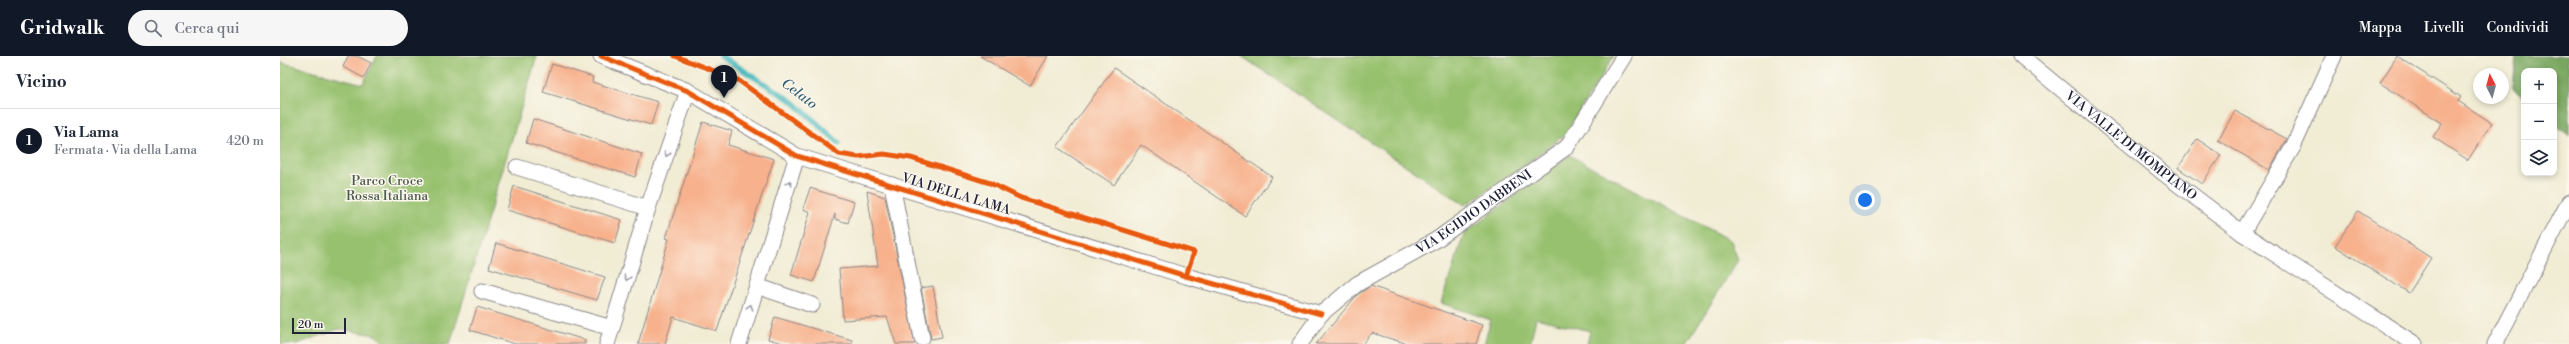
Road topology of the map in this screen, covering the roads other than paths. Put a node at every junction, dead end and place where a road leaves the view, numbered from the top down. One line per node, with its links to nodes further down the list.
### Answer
1 (602, 56): 5 (street, VIA DELLA LAMA)
2 (1624, 56): 15 (street, VIA EGIDIO DABBENI)
3 (2021, 56): 11 (street, VIA VALLE DI MOMPIANO)
4 (2334, 56): 11 (street)
5 (688, 91): 6 (street, VIA DELLA LAMA); 10 (street, one-way to 10)
6 (797, 156): 8 (street, VIA DELLA LAMA); 12 (street, one-way to 6)
7 (517, 167): 10 (street)
8 (892, 185): 15 (street, VIA DELLA LAMA); 17 (street, VIA DELLA LAMA)
9 (2569, 202): 22 (street)
10 (648, 208): 16 (street, one-way to 16)
11 (2242, 233): 21 (street, VIA VALLE DI MOMPIANO)
12 (757, 286): 14 (street); 19 (street, one-way to 12)
13 (482, 290): 16 (street)
14 (812, 305)
15 (1321, 314): 20 (street, VIA EGIDIO DABBENI)
16 (612, 328): 18 (street)
17 (922, 338)
18 (607, 344)
19 (739, 344)
20 (1300, 344)
21 (2415, 344)
22 (2496, 344)

